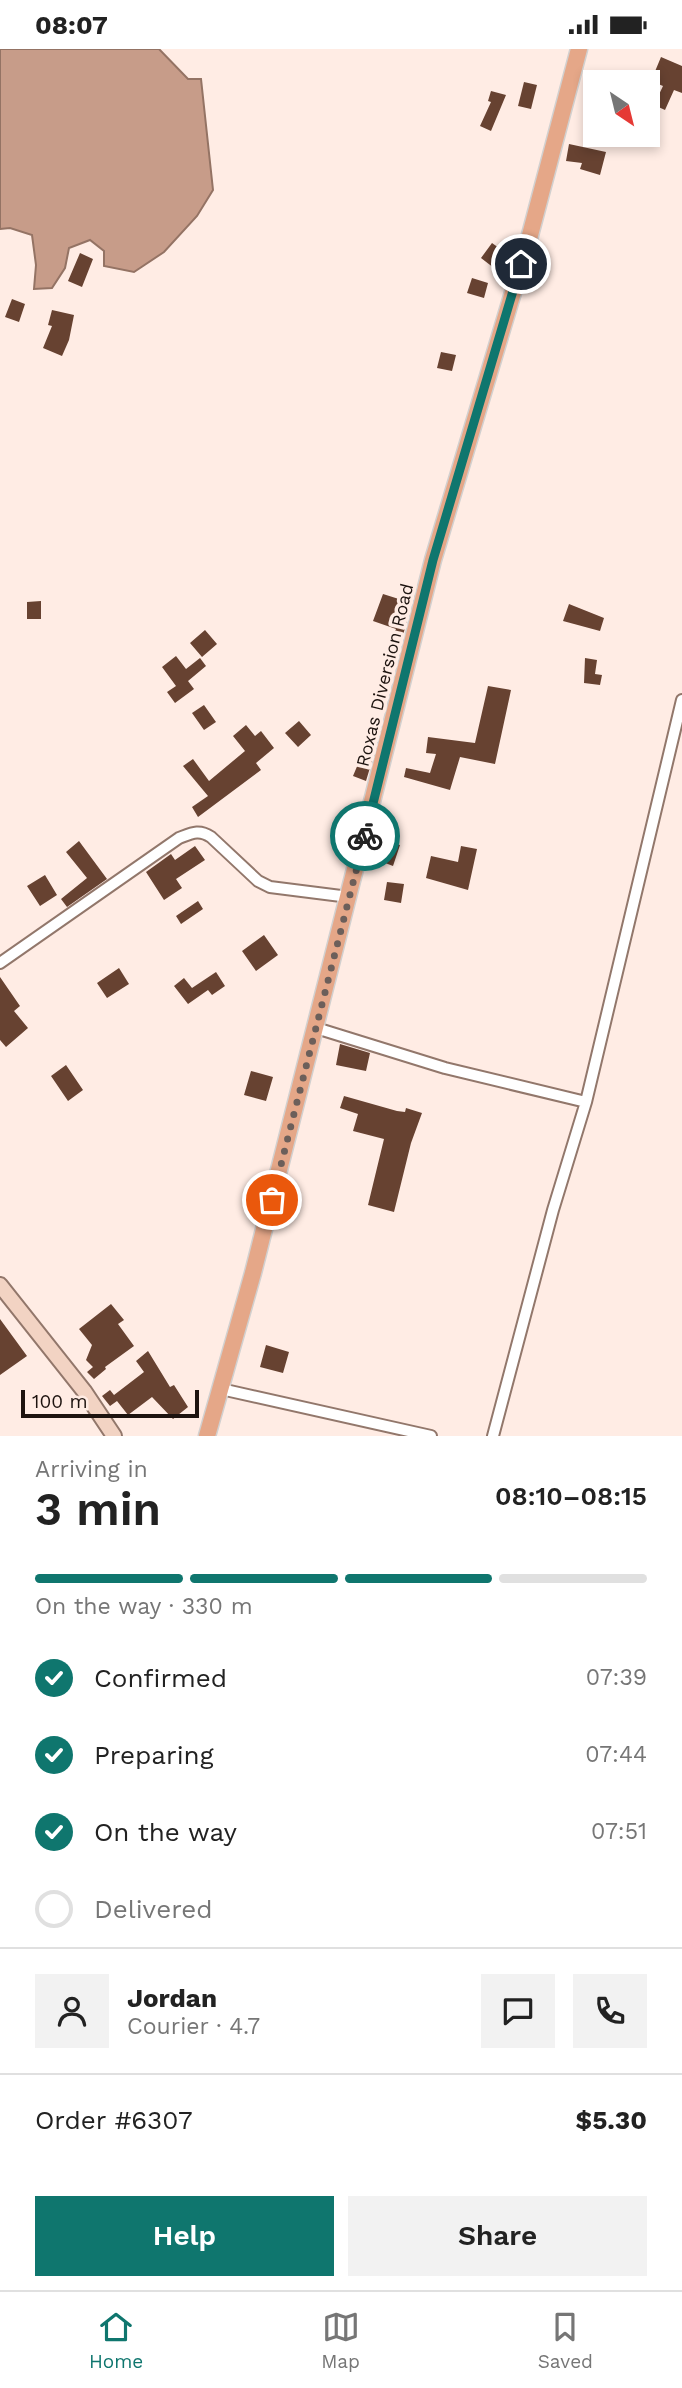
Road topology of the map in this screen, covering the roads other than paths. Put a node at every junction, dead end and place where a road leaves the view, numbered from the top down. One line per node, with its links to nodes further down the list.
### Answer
1 (579, 49): 3 (main road, Roxas Diversion Road)
2 (682, 700): 6 (street)
3 (349, 897): 4 (street); 5 (main road, Roxas Diversion Road)
4 (0, 963)
5 (316, 1028): 6 (street); 8 (main road, Roxas Diversion Road)
6 (586, 1102): 12 (street)
7 (0, 1285): 9 (main road)
8 (221, 1389): 10 (main road, Roxas Diversion Road); 11 (street)
9 (114, 1436)
10 (207, 1436)
11 (431, 1436)
12 (493, 1436)

